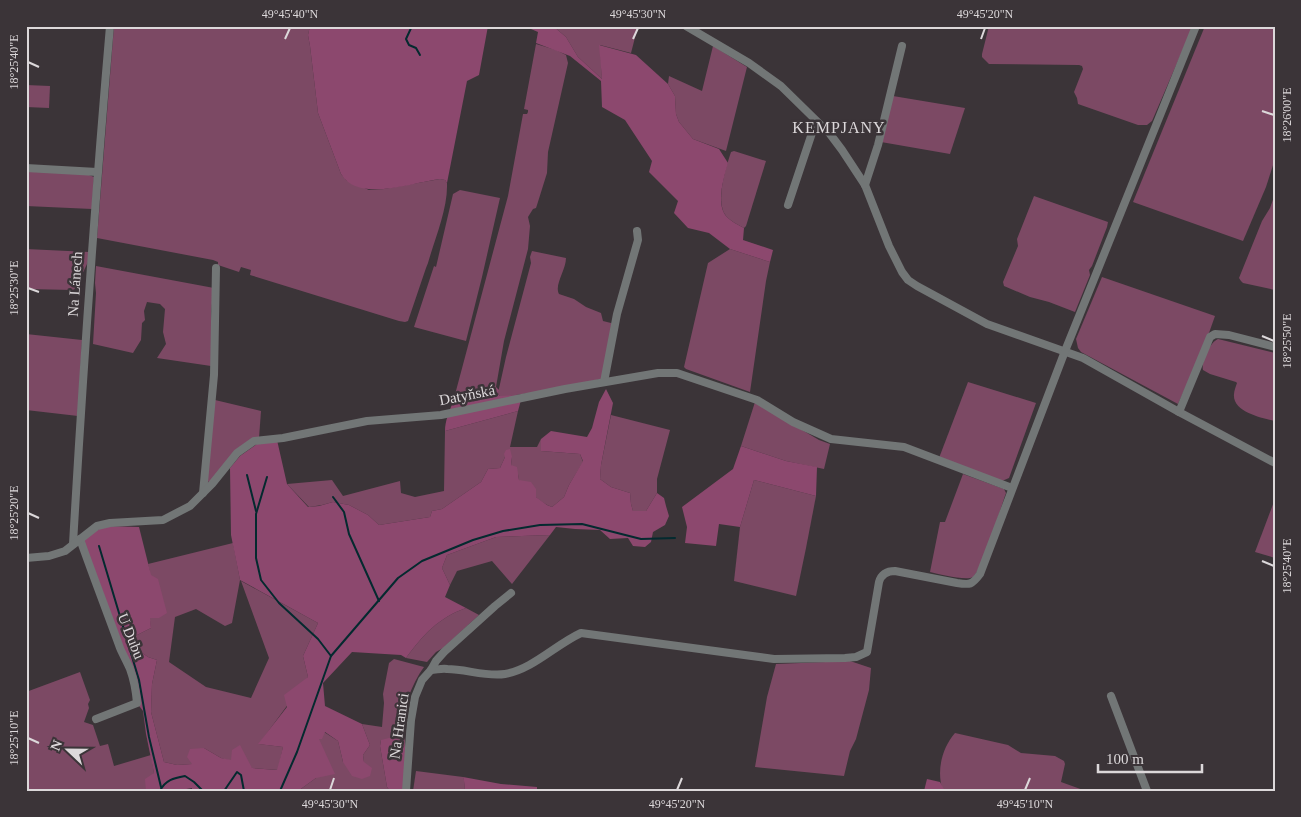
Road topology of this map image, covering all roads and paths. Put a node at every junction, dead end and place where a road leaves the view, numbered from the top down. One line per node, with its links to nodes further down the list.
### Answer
1 (110, 26): 7 (street, Na Lánech)
2 (686, 26): 5 (street)
3 (1196, 26): 13 (street)
4 (902, 46): 8 (street)
5 (816, 121): 8 (street); 9 (street)
6 (26, 168): 7 (street)
7 (97, 172): 19 (street, Na Lánech)
8 (865, 185): 13 (street)
9 (788, 205)
10 (638, 231): 14 (street)
11 (216, 268): 18 (street)
12 (1275, 347): 15 (street)
13 (1065, 351): 15 (street); 17 (street)
14 (604, 382): 17 (street, Datyňská); 18 (street, Datyňská)
15 (1179, 412): 16 (street)
16 (1275, 463)
17 (1012, 488): 22 (street)
18 (203, 493): 19 (street, Datyňská)
19 (76, 542): 20 (street, Datyňská); 24 (street, U Dubu)
20 (26, 558)
21 (511, 593): 22 (street, Na Hranici)
22 (431, 670): 25 (street, Na Hranici)
23 (1111, 696): 26 (street)
24 (96, 718)
25 (406, 791)
26 (1148, 791)

